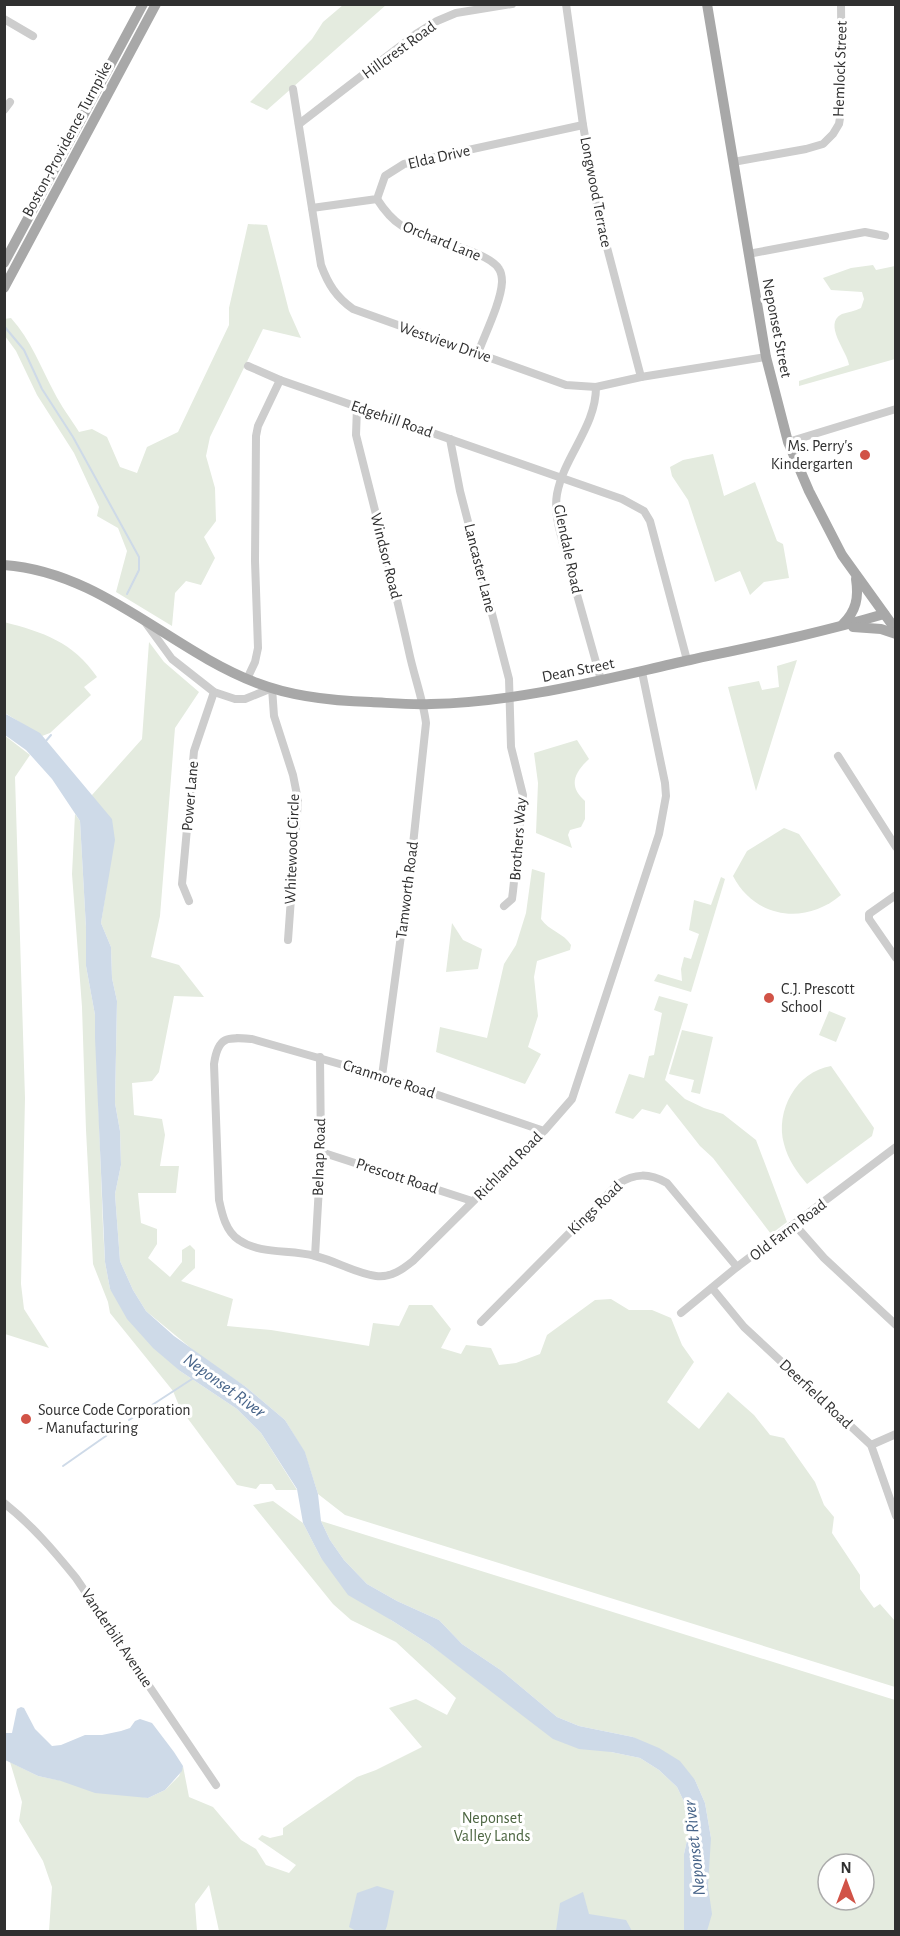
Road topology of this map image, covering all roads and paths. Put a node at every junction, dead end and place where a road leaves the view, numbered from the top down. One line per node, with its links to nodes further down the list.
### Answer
1 (143, 4): 19 (main road, Boston-Providence Turnpike)
2 (156, 4): 20 (main road, Boston-Providence Turnpike)
3 (512, 4): 12 (street, Hillcrest Road)
4 (566, 4): 13 (street, Longwood Terrace)
5 (707, 4): 14 (main road, Neponset Street)
6 (841, 4): 14 (street, Hemlock Street)
7 (4, 19): 8 (street)
8 (33, 36)
9 (293, 89): 12 (street, Westview Drive)
10 (10, 102): 11 (street)
11 (4, 110)
12 (299, 124): 16 (street, Westview Drive)
13 (583, 125): 15 (street, Elda Drive); 24 (street, Longwood Terrace)
14 (733, 162): 18 (main road, Neponset Street)
15 (377, 199): 16 (street); 21 (street, Orchard Lane)
16 (312, 208): 21 (street, Westview Drive)
17 (885, 236): 18 (street)
18 (748, 254): 22 (main road, Neponset Street)
19 (4, 263)
20 (4, 288)
21 (478, 353): 26 (street, Westview Drive)
22 (766, 357): 24 (street, Westview Drive); 30 (main road, Neponset Street)
23 (249, 366): 25 (street, Edgehill Road)
24 (641, 377): 26 (street, Westview Drive)
25 (280, 380): 27 (street, Edgehill Road); 40 (street)
26 (596, 387): 31 (street, Glendale Road)
27 (357, 407): 29 (street, Edgehill Road); 45 (street, Windsor Road)
28 (896, 409): 30 (street)
29 (450, 439): 31 (street, Edgehill Road); 44 (street, Lancaster Lane)
30 (788, 442): 33 (main road, Neponset Street)
31 (562, 479): 38 (street, Edgehill Road); 41 (street, Glendale Road)
32 (4, 565): 35 (main road, Dean Street)
33 (856, 576): 34 (main road, Neponset Street); 36 (main road)
34 (884, 614): 36 (main road, Dean Street); 37 (main road, Neponset Street)
35 (144, 620): 40 (main road, Dean Street); 43 (street, Dean Street)
36 (840, 627): 37 (main road); 38 (main road, Dean Street)
37 (896, 632)
38 (687, 660): 39 (main road, Dean Street)
39 (642, 672): 41 (main road, Dean Street); 56 (street, Richland Road)
40 (248, 679): 42 (main road, Dean Street)
41 (601, 680): 44 (main road, Dean Street)
42 (272, 688): 43 (street, Dean Street); 45 (main road, Dean Street); 51 (street, Whitewood Circle)
43 (214, 692): 49 (street, Power Lane)
44 (510, 698): 45 (main road, Dean Street); 50 (street, Brothers Way)
45 (424, 704): 55 (street, Tamworth Road)
46 (838, 756): 47 (street)
47 (896, 847)
48 (896, 895): 52 (street)
49 (189, 901)
50 (504, 906)
51 (288, 940)
52 (896, 958)
53 (232, 1038): 54 (street, Cranmore Road); 61 (street, Richland Road)
54 (320, 1057): 55 (street, Cranmore Road); 58 (street, Belnap Road)
55 (382, 1076): 56 (street, Cranmore Road)
56 (544, 1131): 59 (street, Richland Road)
57 (896, 1147): 60 (street, Old Farm Road)
58 (321, 1152): 59 (street, Prescott Road); 61 (street, Belnap Road)
59 (472, 1201): 61 (street, Richland Road)
60 (795, 1225): 62 (street, Old Farm Road); 66 (street)
61 (315, 1256)
62 (737, 1268): 63 (street, Old Farm Road); 65 (street, Kings Road)
63 (712, 1288): 64 (street, Old Farm Road); 68 (street, Deerfield Road)
64 (681, 1313)
65 (481, 1322)
66 (896, 1325)
67 (896, 1434): 68 (street)
68 (871, 1445): 70 (street, Deerfield Road)
69 (4, 1503): 71 (street, Vanderbilt Avenue)
70 (896, 1516)
71 (216, 1785)

